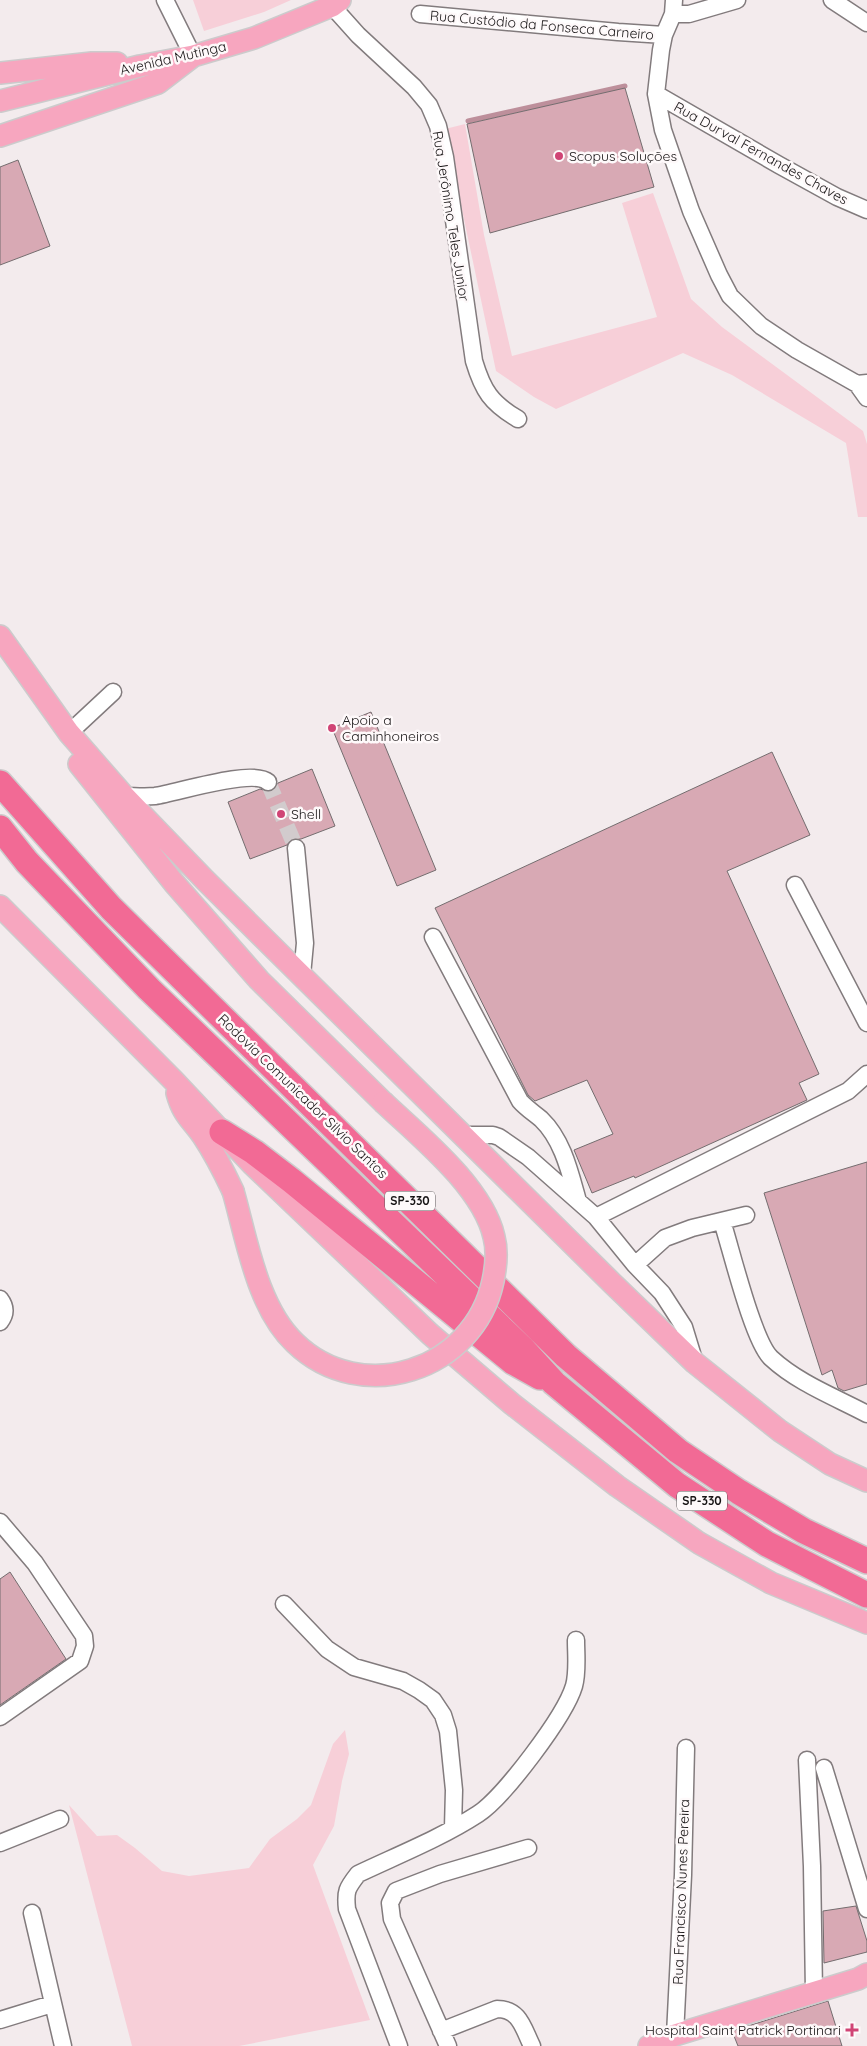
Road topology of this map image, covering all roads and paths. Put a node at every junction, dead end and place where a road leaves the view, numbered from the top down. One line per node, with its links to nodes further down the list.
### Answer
1 (165, 0): 9 (street)
2 (738, 0): 5 (street)
3 (832, 0): 7 (street)
4 (336, 3): 9 (main road, Avenida Mutinga); 19 (street, Rua Jerônimo Teles Junior)
5 (673, 7): 8 (street)
6 (420, 14): 8 (street, Rua Custódio da Fonseca Carneiro)
7 (867, 23)
8 (664, 35): 12 (street)
9 (193, 56): 10 (main road, Avenida Mutinga); 13 (main road)
10 (113, 67): 11 (main road); 13 (main road); 14 (main road, Avenida Mutinga)
11 (0, 72)
12 (656, 94): 16 (street, Rua Durval Fernandes Chaves); 17 (street)
13 (116, 98): 15 (main road)
14 (0, 101)
15 (0, 136)
16 (867, 210)
17 (862, 383): 18 (street)
18 (867, 398)
19 (518, 418)
20 (0, 636): 23 (main road)
21 (0, 661): 35 (main road, bridge)
22 (113, 692): 23 (street)
23 (69, 732): 26 (main road)
24 (268, 782): 26 (street)
25 (0, 783): 50 (highway, Rodovia Comunicador Silvio Santos / SP-330)
26 (124, 796): 32 (main road)
27 (0, 828): 46 (highway, SP-330)
28 (296, 848): 32 (street)
29 (795, 885): 33 (street)
30 (0, 906): 35 (main road)
31 (433, 937): 38 (street)
32 (302, 975): 37 (main road)
33 (867, 1023)
34 (867, 1074): 40 (street)
35 (174, 1081): 36 (main road)
36 (222, 1132): 46 (highway); 53 (main road)
37 (462, 1135): 38 (street); 45 (main road)
38 (578, 1201): 40 (street)
39 (746, 1215): 41 (street)
40 (596, 1217): 42 (street)
41 (722, 1221): 42 (street); 47 (street)
42 (635, 1265): 45 (street)
43 (0, 1299): 44 (street)
44 (0, 1322)
45 (695, 1363): 48 (main road)
46 (554, 1383): 51 (highway, SP-330)
47 (867, 1414)
48 (867, 1481)
49 (0, 1522): 55 (street)
50 (867, 1561)
51 (867, 1595)
52 (284, 1604): 60 (street)
53 (867, 1623)
54 (576, 1640): 60 (street)
55 (0, 1717)
56 (686, 1748): 70 (street, Rua Francisco Nunes Pereira)
57 (807, 1760): 66 (street)
58 (824, 1768): 63 (street)
59 (60, 1819): 61 (street)
60 (453, 1828): 72 (street)
61 (0, 1843)
62 (528, 1848): 69 (street)
63 (867, 1909)
64 (32, 1913): 67 (street)
65 (864, 1978): 66 (main road)
66 (814, 1992): 70 (main road)
67 (52, 2004): 68 (street); 71 (street)
68 (0, 2020)
69 (441, 2031): 73 (street); 74 (street)
70 (675, 2036): 75 (main road)
71 (63, 2046)
72 (399, 2046)
73 (448, 2046)
74 (532, 2046)
75 (649, 2046)

